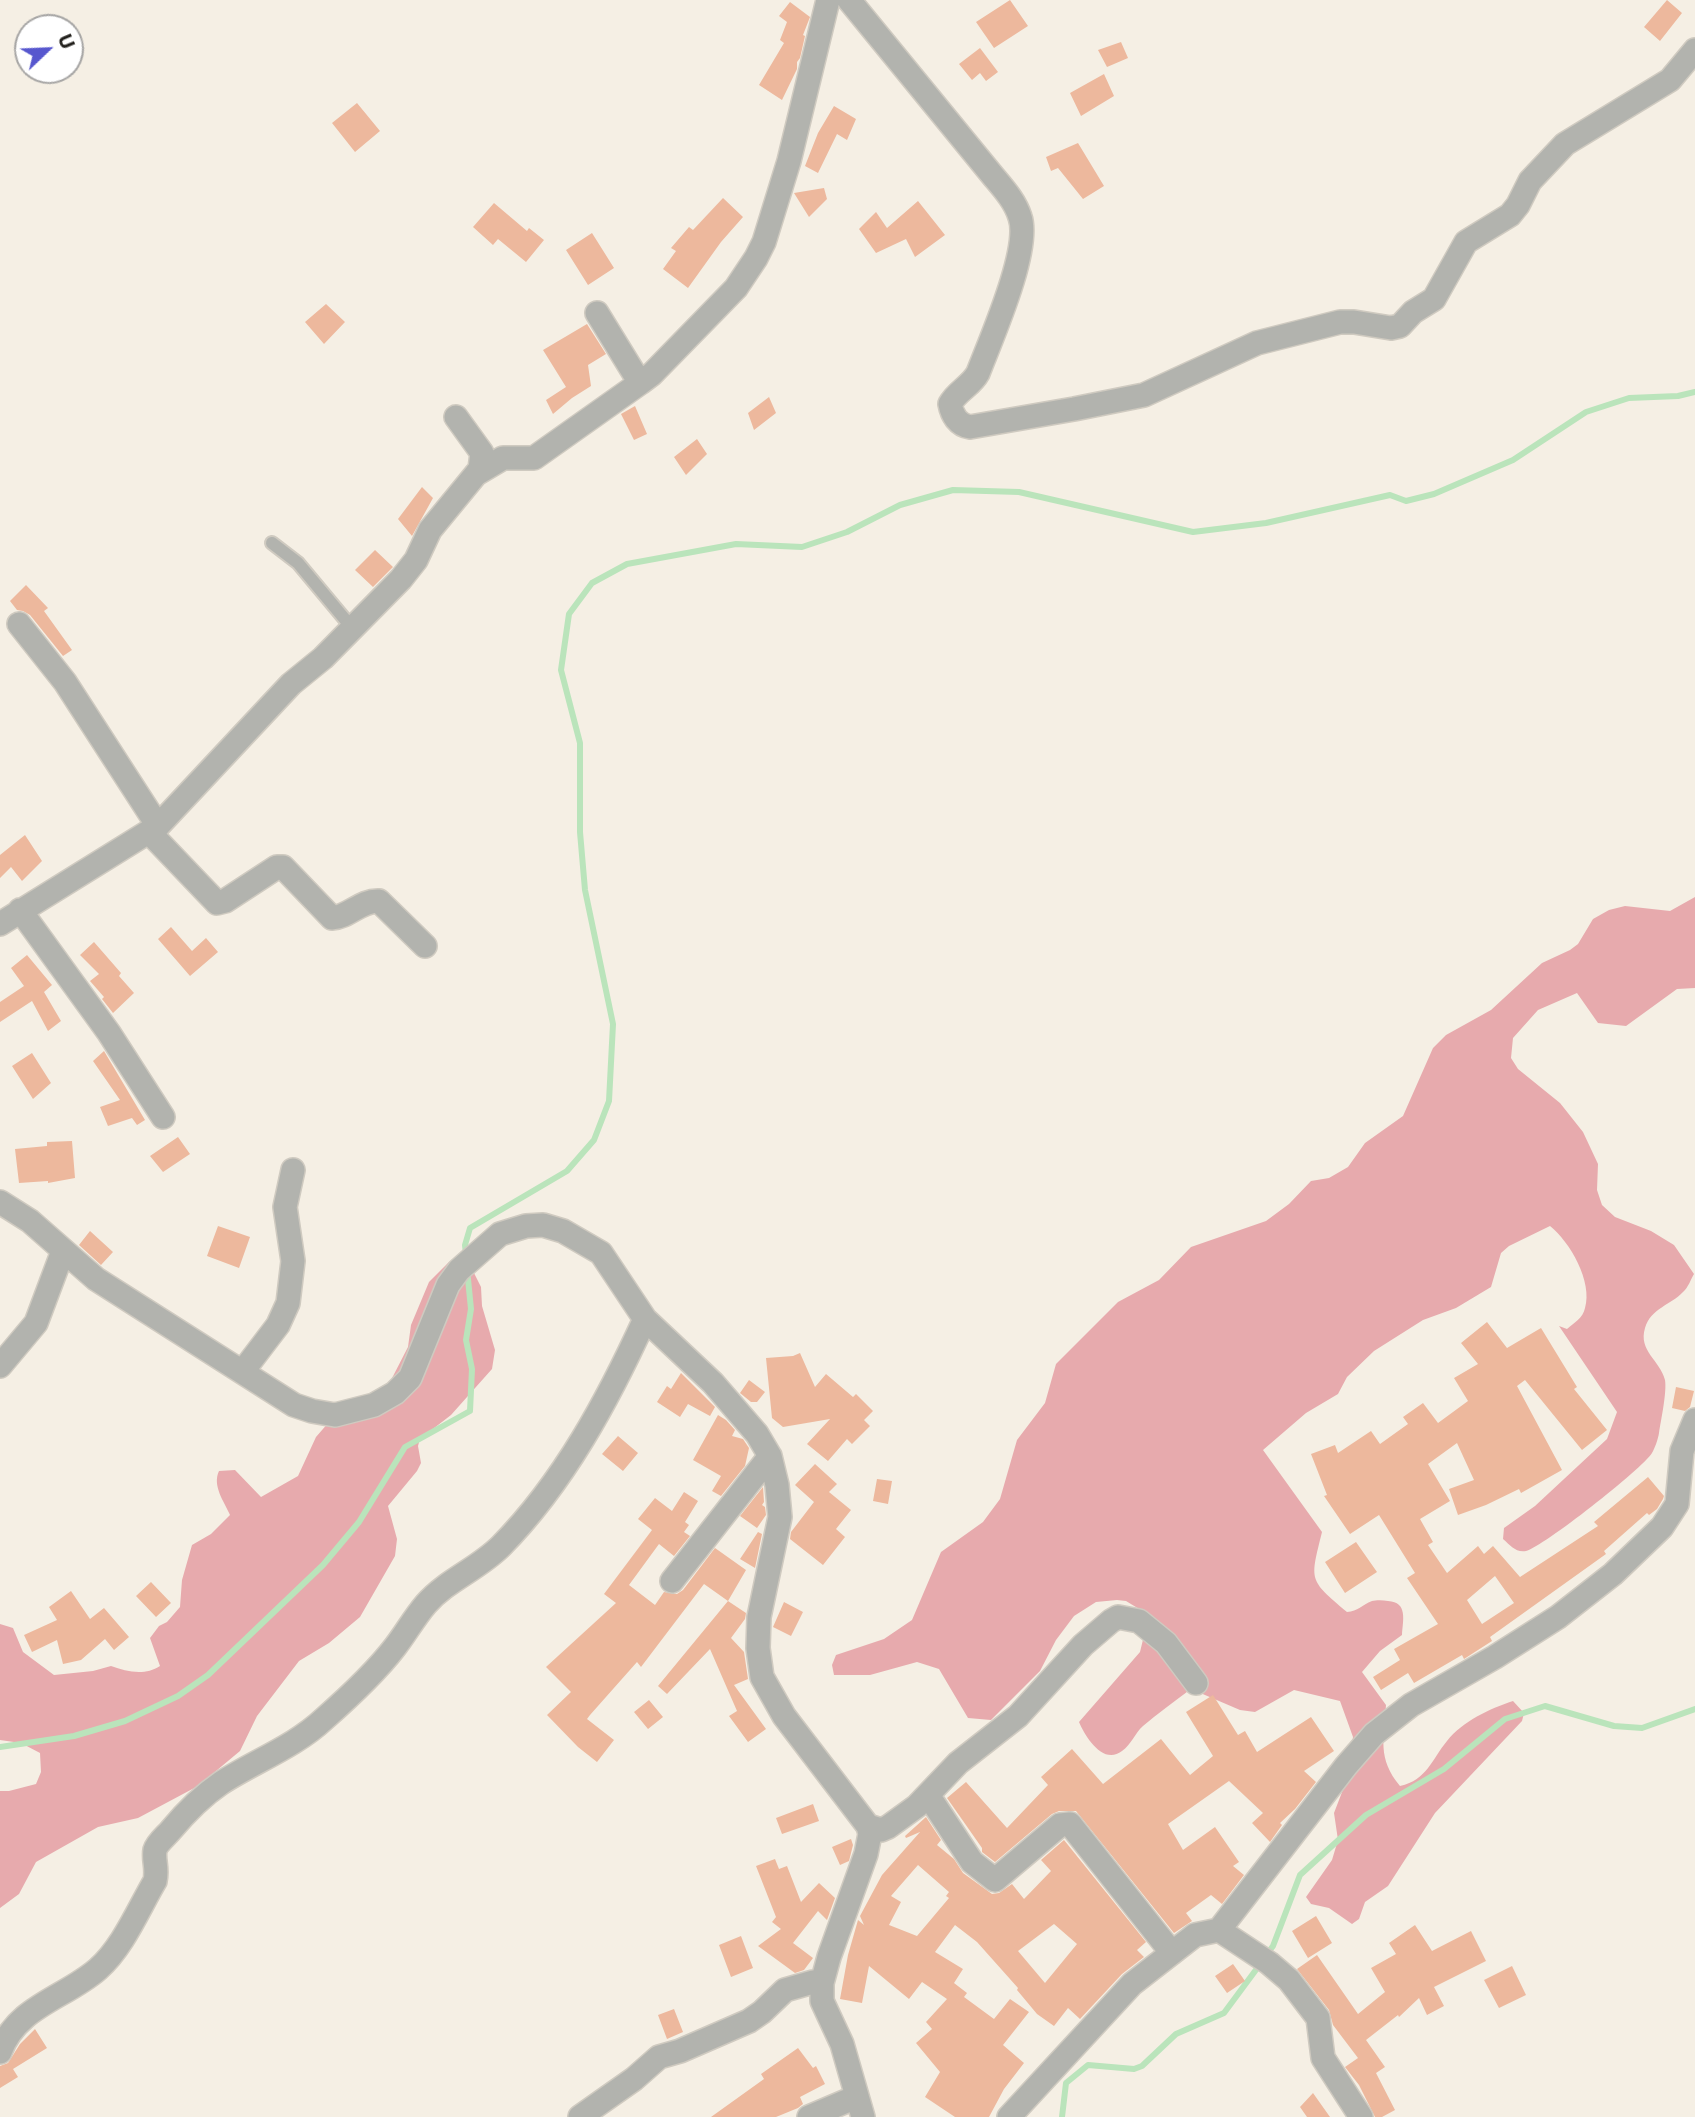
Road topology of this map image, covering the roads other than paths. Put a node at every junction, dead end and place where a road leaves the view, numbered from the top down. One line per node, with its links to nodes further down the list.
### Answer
1 (828, 0): 5 (street)
2 (849, 0): 3 (street)
3 (1695, 50)
4 (597, 313): 5 (street)
5 (640, 383): 7 (street)
6 (456, 417): 7 (street)
7 (476, 474): 10 (street)
8 (272, 542): 10 (lane)
9 (19, 624): 11 (street)
10 (353, 629): 11 (street)
11 (154, 829): 12 (street); 14 (street)
12 (20, 910): 13 (street); 15 (street)
13 (0, 924)
14 (425, 946)
15 (163, 1117)
16 (293, 1170): 21 (street)
17 (0, 1202): 18 (street)
18 (63, 1251): 20 (street); 21 (street)
19 (645, 1320): 21 (street); 23 (street); 31 (street)
20 (0, 1366)
21 (243, 1371)
22 (1695, 1420): 28 (street)
23 (770, 1456): 24 (street); 27 (street)
24 (672, 1581)
25 (1196, 1683): 26 (street)
26 (928, 1795): 27 (street); 29 (street)
27 (868, 1826): 30 (street)
28 (1219, 1930): 29 (street); 36 (street)
29 (1172, 1953): 35 (street)
30 (822, 1983): 32 (street); 33 (street)
31 (0, 2052)
32 (859, 2107): 34 (street)
33 (579, 2117)
34 (809, 2117)
35 (1009, 2117)
36 (1361, 2117)

